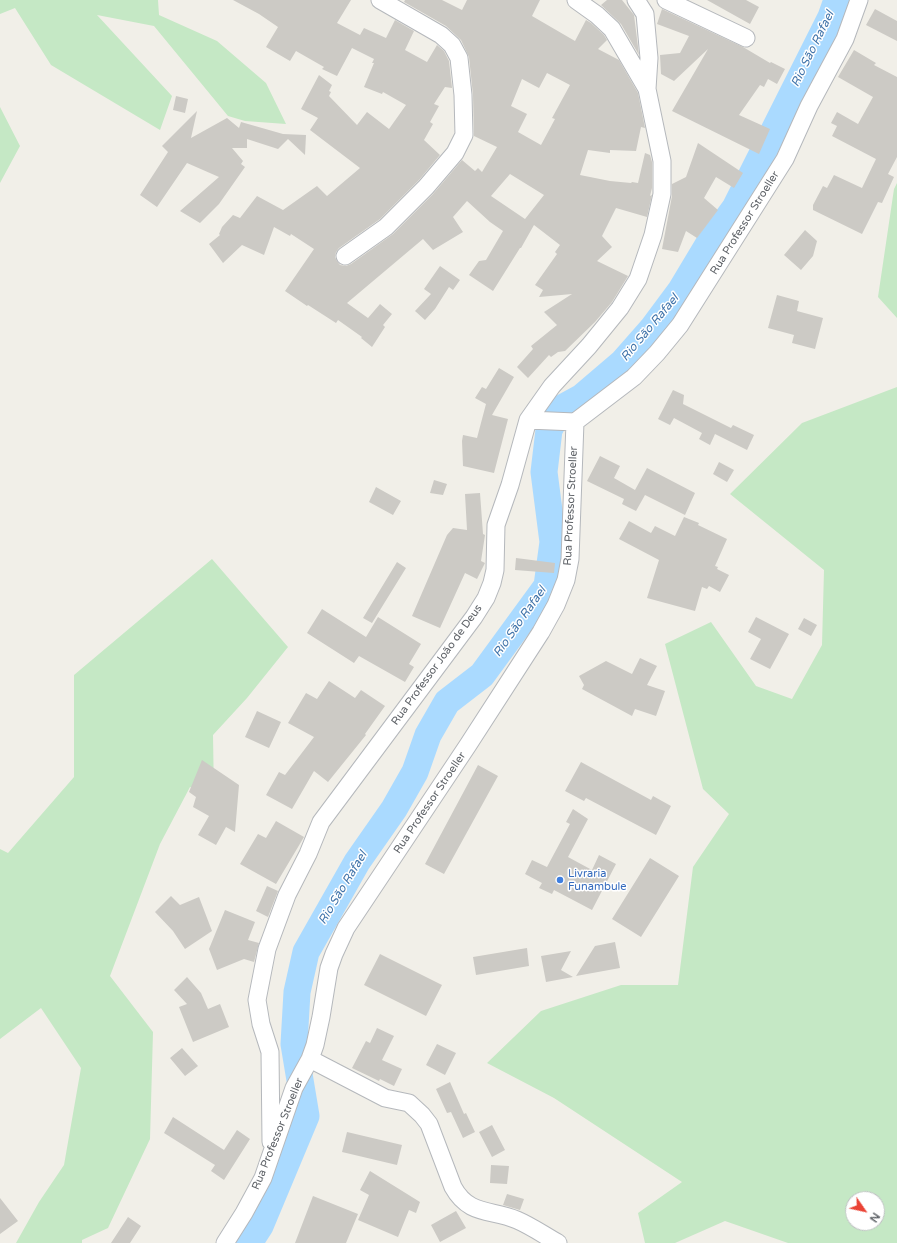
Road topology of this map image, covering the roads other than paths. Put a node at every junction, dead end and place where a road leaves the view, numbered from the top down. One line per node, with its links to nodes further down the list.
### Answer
1 (380, 0): 8 (street)
2 (576, 0): 7 (street)
3 (636, 0): 7 (street, Rua Professor João de Deus)
4 (666, 0): 6 (street)
5 (859, 0): 10 (street, Rua Professor Stroeller)
6 (746, 38)
7 (647, 89): 9 (street, Rua Professor João de Deus)
8 (345, 256)
9 (528, 420): 10 (street); 12 (street, Rua Professor João de Deus)
10 (576, 422): 11 (street, Rua Professor Stroeller)
11 (308, 1062): 12 (street, Rua Professor Stroeller); 14 (street)
12 (272, 1153): 13 (street, Rua Professor Stroeller)
13 (225, 1243)
14 (558, 1243)

